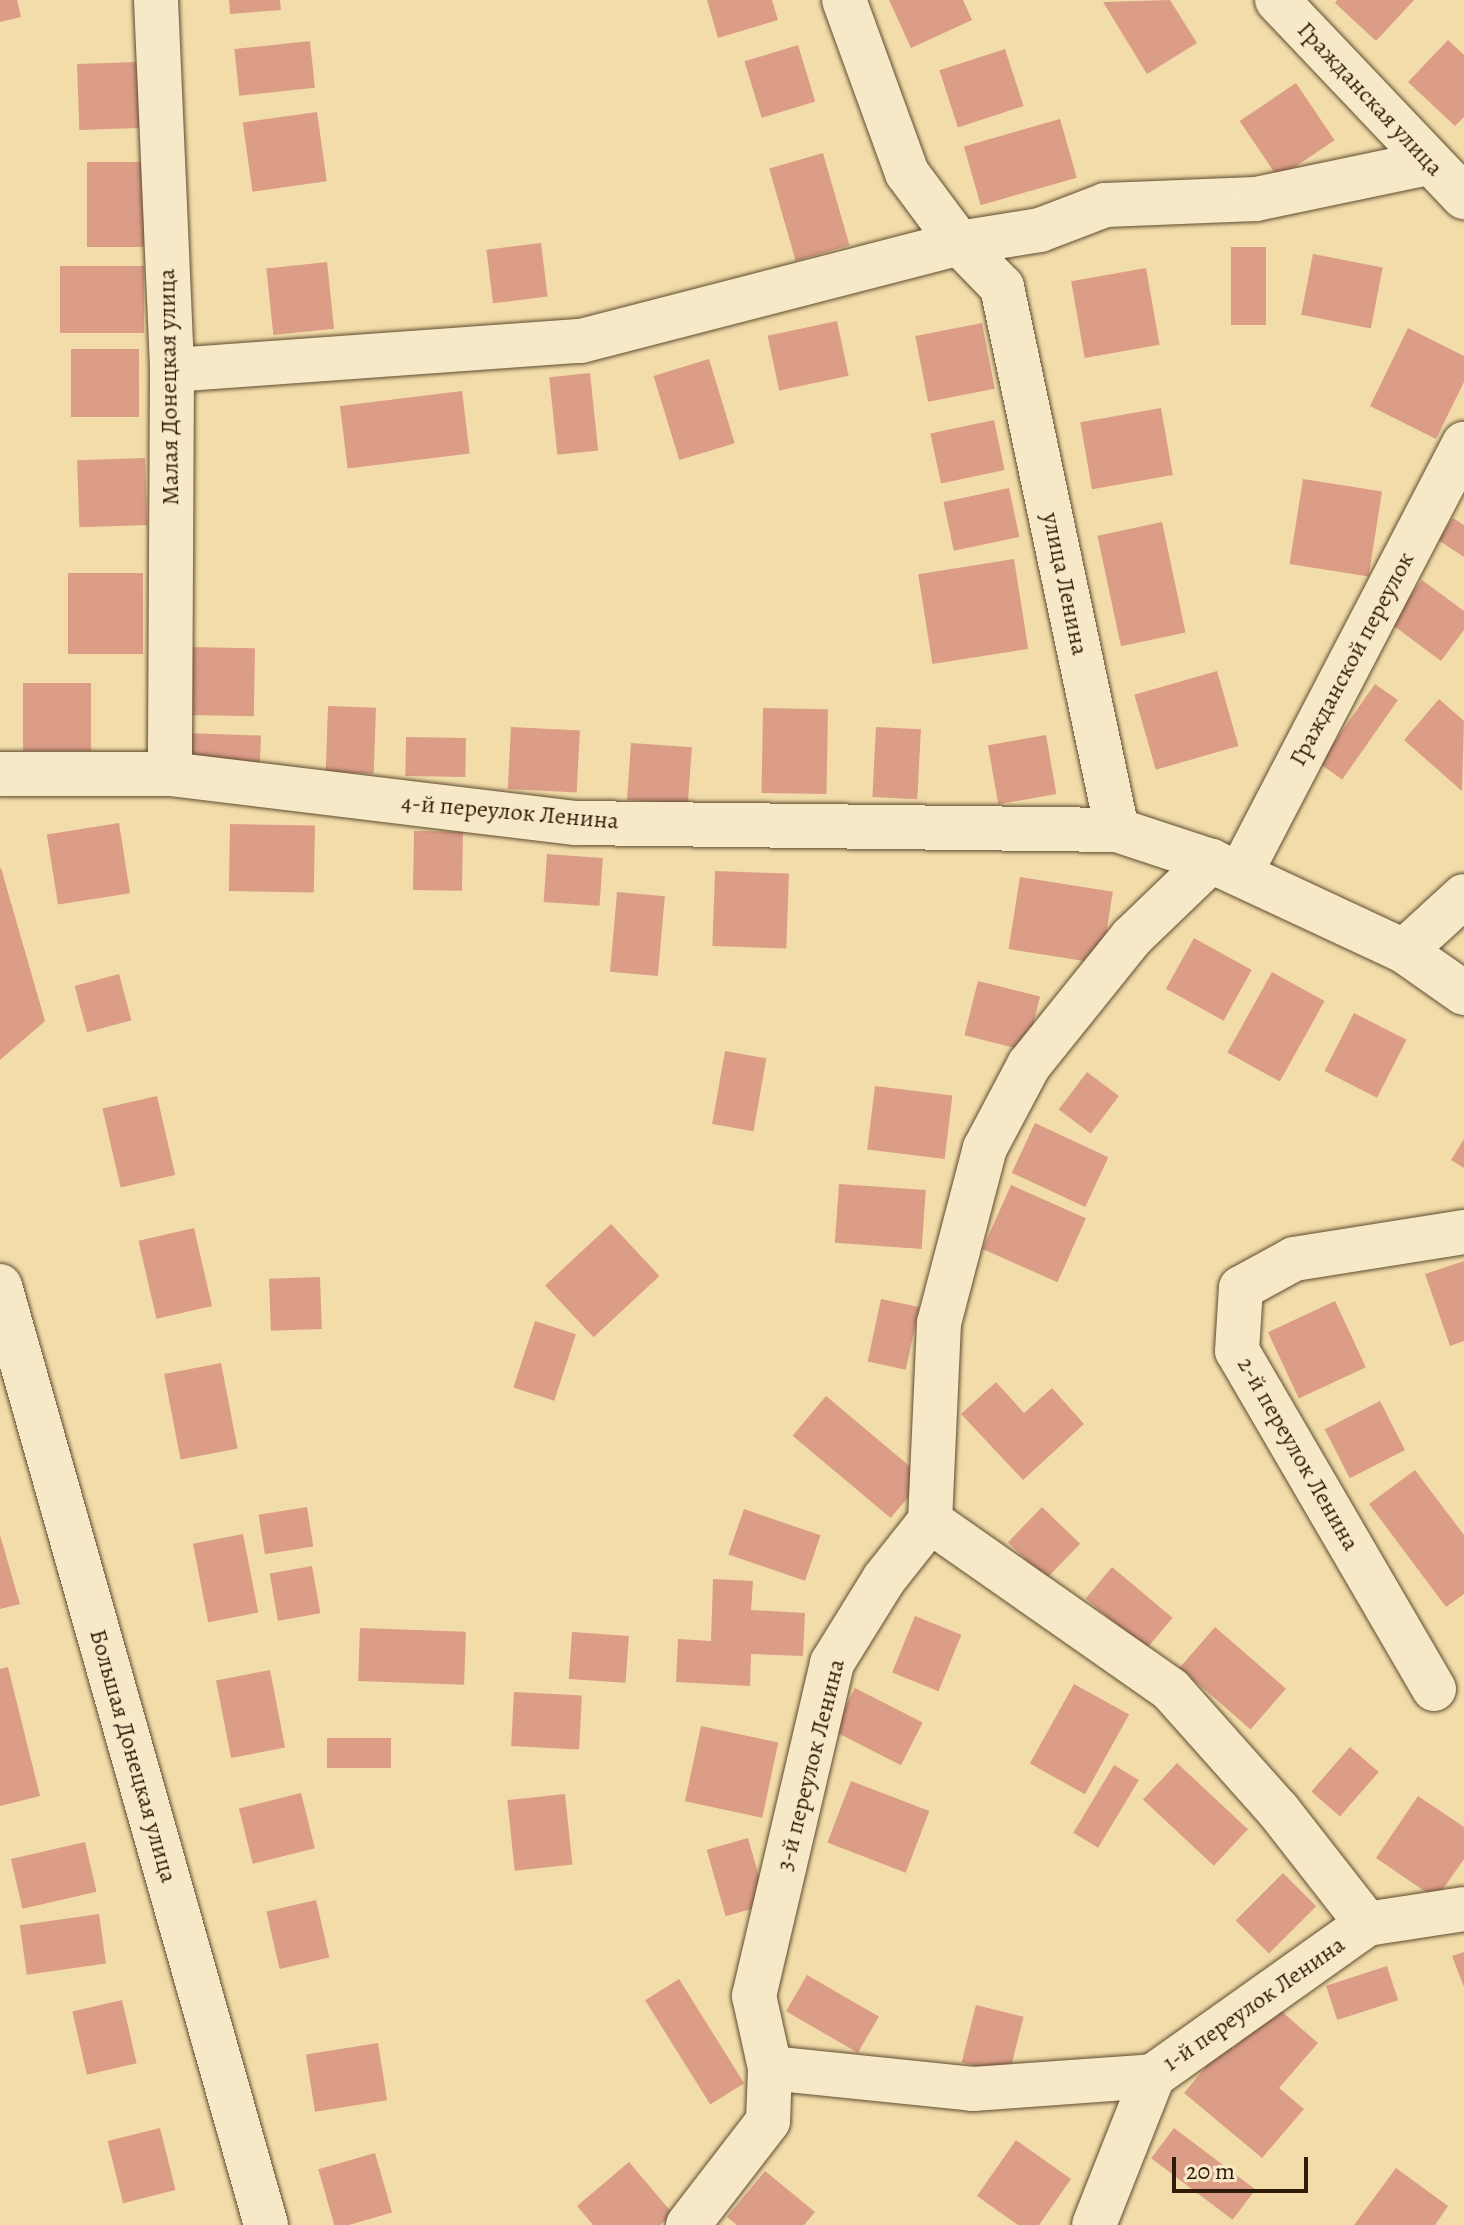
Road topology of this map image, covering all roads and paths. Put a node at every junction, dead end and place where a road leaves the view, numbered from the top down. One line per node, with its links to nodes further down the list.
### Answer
1 (156, 0): 7 (street, Малая Донецкая улица)
2 (844, 0): 6 (street, улица Ленина)
3 (1277, 0): 4 (street, Гражданская улица)
4 (1428, 163): 5 (street, Гражданская улица); 6 (street)
5 (1464, 197)
6 (959, 243): 7 (street); 11 (street, улица Ленина)
7 (172, 370): 10 (street, Малая Донецкая улица)
8 (1464, 444): 12 (street, Гражданской переулок)
9 (0, 774): 10 (street, 4-й переулок Ленина)
10 (170, 774): 11 (street, 4-й переулок Ленина)
11 (1117, 830): 12 (street)
12 (1226, 868): 14 (street); 18 (street)
13 (1464, 896): 14 (street)
14 (1404, 951): 15 (street)
15 (1464, 993)
16 (1464, 1232): 19 (street, 2-й переулок Ленина)
17 (0, 1286): 24 (street, Большая Донецкая улица)
18 (930, 1521): 21 (street); 22 (street, 3-й переулок Ленина)
19 (1434, 1689)
20 (1464, 1909): 21 (street, 1-й переулок Ленина)
21 (1367, 1924): 23 (street, 1-й переулок Ленина)
22 (770, 2068): 23 (street); 25 (street, 3-й переулок Ленина)
23 (1153, 2076): 26 (street, 1-й переулок Ленина)
24 (266, 2225)
25 (688, 2225)
26 (1094, 2225)

